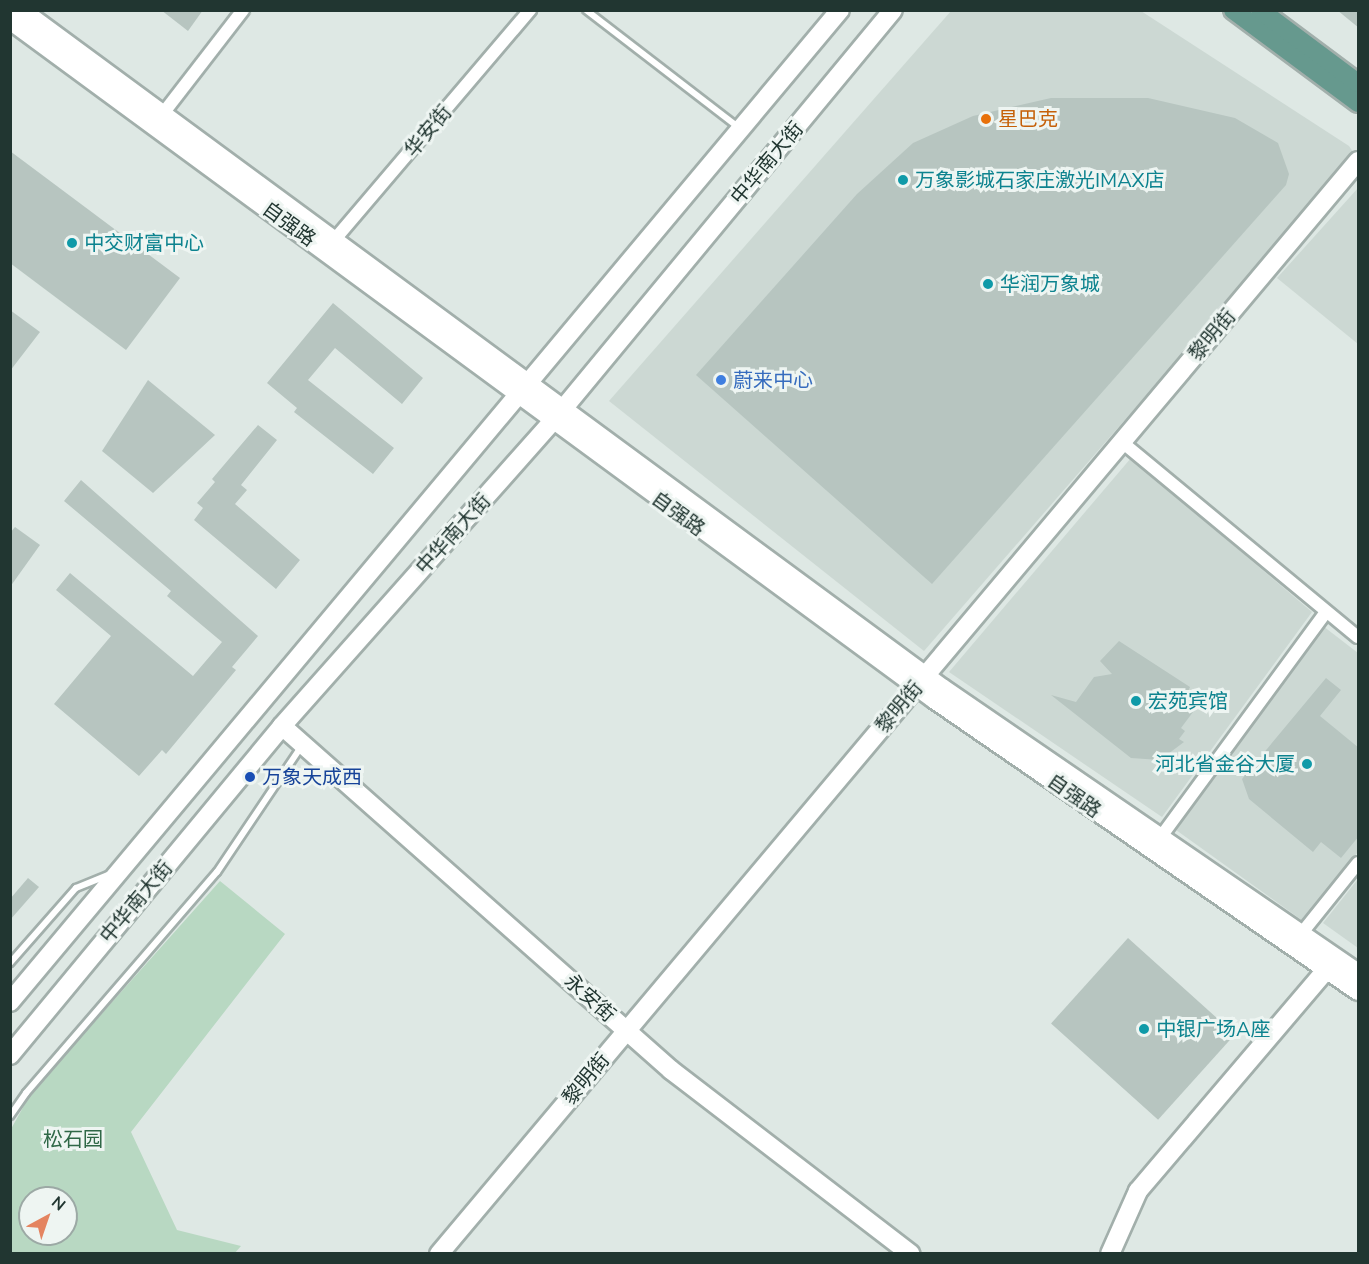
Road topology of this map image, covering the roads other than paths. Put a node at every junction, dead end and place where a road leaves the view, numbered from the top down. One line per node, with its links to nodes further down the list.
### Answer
1 (21, 10): 12 (main road, 自强路)
2 (243, 10): 12 (street)
3 (530, 10): 15 (street, 华安街)
4 (586, 10): 13 (lane)
5 (840, 10): 13 (main road, 中华南大街)
6 (893, 10): 17 (main road, 中华南大街)
7 (1233, 10): 11 (main road)
8 (1260, 10): 10 (main road)
9 (10, 20): 12 (main road, 自强路)
10 (1359, 82)
11 (1359, 103)
12 (158, 120): 15 (main road, 自强路)
13 (741, 129): 16 (main road, 中华南大街)
14 (1359, 161): 18 (main road, 黎明街)
15 (330, 245): 16 (main road, 自强路)
16 (522, 388): 17 (main road, 自强路); 26 (main road, 中华南大街)
17 (558, 415): 21 (main road, 自强路); 22 (main road, 中华南大街)
18 (1122, 442): 19 (street); 21 (main road, 黎明街)
19 (1325, 613): 20 (street); 24 (street)
20 (1359, 637)
21 (921, 681): 24 (main road, 自强路); 29 (main road, 自强路); 33 (main road, 黎明街)
22 (282, 726): 23 (main road, 永安街); 34 (main road, 中华南大街)
23 (303, 744): 33 (main road, 永安街); 35 (lane)
24 (1160, 838): 27 (main road, 自强路)
25 (1359, 863): 27 (street)
26 (118, 872): 28 (lane); 32 (main road, 中华南大街)
27 (1301, 934): 30 (main road, 自强路)
28 (10, 963)
29 (1327, 969): 31 (main road, 自强路); 38 (main road)
30 (1359, 973)
31 (1359, 990)
32 (10, 1002)
33 (627, 1030): 36 (main road, 黎明街); 37 (main road, 永安街)
34 (10, 1055)
35 (10, 1116)
36 (439, 1254)
37 (911, 1254)
38 (1110, 1254)

